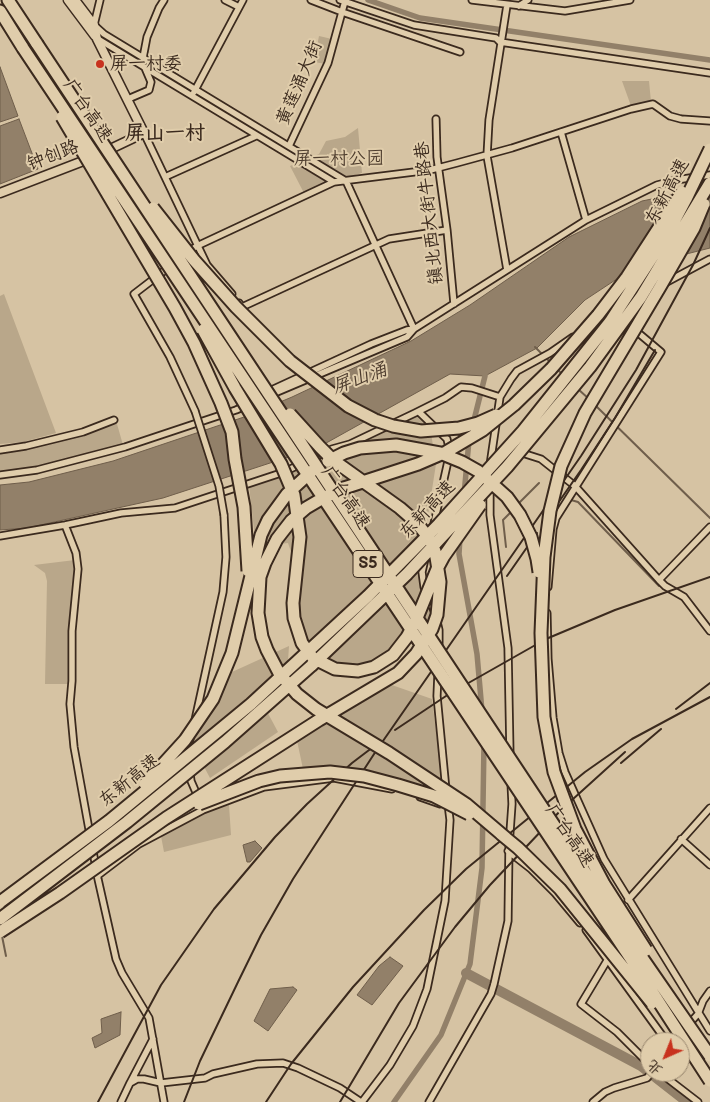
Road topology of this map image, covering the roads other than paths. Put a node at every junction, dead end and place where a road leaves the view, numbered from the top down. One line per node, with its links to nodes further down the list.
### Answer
1 (8, 0): 23 (highway, 广台高速 / S5)
2 (12, 0): 23 (highway)
3 (68, 0): 21 (street)
4 (75, 0): 20 (street)
5 (100, 0): 20 (street)
6 (164, 0): 26 (street)
7 (224, 0): 16 (street)
8 (243, 0): 16 (street)
9 (311, 0): 18 (street)
10 (472, 0): 14 (street)
11 (528, 0): 15 (street)
12 (630, 0): 15 (street)
13 (343, 1): 18 (street, 黄莲涌大街); 22 (street)
14 (507, 5): 15 (street); 22 (street)
15 (519, 6)
16 (239, 7): 29 (street)
17 (0, 11): 24 (highway, 广台高速 / S5)
18 (342, 12): 25 (street); 38 (street, 黄莲涌大街)
19 (0, 17): 24 (highway)
20 (94, 25): 21 (street); 26 (street)
21 (96, 38): 27 (street); 31 (street)
22 (501, 39): 28 (street); 40 (street)
23 (37, 44): 34 (highway, 广台高速 / S5, bridge)
24 (23, 48): 51 (highway, 广台高速 / S5, bridge); 73 (highway, bridge)
25 (460, 52)
26 (143, 58): 29 (street)
27 (145, 68): 30 (street); 31 (street)
28 (710, 73)
29 (196, 90): 30 (street); 38 (street)
30 (192, 96): 37 (street)
31 (128, 99): 36 (street)
32 (436, 120): 41 (street, 镇北西大街牛路巷)
33 (710, 121): 35 (street)
34 (92, 129): 59 (highway, 广台高速 / S5, bridge); 61 (highway, bridge)
35 (561, 132): 40 (street); 49 (street)
36 (144, 133): 43 (street); 48 (street, 钟创路)
37 (256, 136): 43 (street); 45 (street)
38 (289, 146): 44 (street)
39 (710, 149): 61 (highway, bridge); 80 (highway, 东新高速, bridge)
40 (487, 156): 41 (street); 55 (street)
41 (438, 168): 44 (street); 50 (street, 镇北西大街牛路巷)
42 (710, 175): 49 (street)
43 (165, 177): 52 (street)
44 (346, 180): 45 (street); 53 (street)
45 (334, 182): 52 (street)
46 (710, 183): 66 (highway, 东新高速, bridge)
47 (710, 188): 74 (highway, bridge)
48 (0, 193)
49 (586, 220): 55 (street)
50 (447, 230): 53 (street); 56 (street, 镇北西大街牛路巷)
51 (155, 246): 66 (highway, bridge); 98 (highway, 广台高速 / S5, bridge)
52 (197, 246): 53 (street); 78 (street, bridge)
53 (377, 246): 58 (street)
54 (710, 259): 57 (street)
55 (507, 270): 56 (street)
56 (454, 304): 58 (street)
57 (612, 312): 60 (street); 68 (street)
58 (414, 329): 67 (street)
59 (250, 364): 79 (highway, bridge); 97 (highway, 广台高速 / S5, bridge)
60 (500, 396): 62 (street); 64 (street)
61 (514, 406): 81 (highway, bridge)
62 (419, 412): 69 (street); 76 (street)
63 (114, 420): 65 (street)
64 (493, 444): 68 (street); 83 (street)
65 (0, 450)
66 (507, 467): 88 (highway, 东新高速, bridge)
67 (0, 475)
68 (575, 486): 72 (street); 86 (street)
69 (65, 525): 71 (street); 85 (street)
70 (709, 528): 72 (street)
71 (0, 536)
72 (659, 580): 75 (street)
73 (247, 591): 74 (highway, bridge); 80 (highway, bridge)
74 (542, 600): 97 (highway, bridge)
75 (710, 631)
76 (448, 807): 78 (street); 108 (street)
77 (710, 808): 82 (street)
78 (203, 810): 85 (street)
79 (166, 818): 81 (highway, bridge); 89 (highway, bridge)
80 (108, 821): 87 (highway, 东新高速, bridge)
81 (506, 838): 98 (highway, bridge)
82 (681, 840): 84 (street); 86 (street)
83 (508, 851): 90 (street); 109 (street)
84 (710, 865)
85 (97, 876): 96 (street)
86 (628, 900): 92 (street)
87 (0, 902)
88 (0, 919)
89 (0, 932)
90 (608, 959): 94 (street); 99 (street)
91 (710, 991): 92 (street)
92 (698, 1014): 93 (street); 95 (street)
93 (710, 1031)
94 (659, 1032)
95 (682, 1032)
96 (153, 1039): 104 (street); 105 (street)
97 (699, 1040): 100 (highway, 广台高速 / S5, bridge)
98 (691, 1053): 102 (highway, 广台高速 / S5, bridge)
99 (640, 1055)
100 (710, 1056)
101 (640, 1080): 110 (street)
102 (710, 1081)
103 (672, 1082): 111 (street)
104 (130, 1083): 105 (street); 106 (street)
105 (161, 1083): 107 (street); 108 (street)
106 (121, 1102)
107 (164, 1102)
108 (362, 1102)
109 (428, 1102)
110 (593, 1102)
111 (698, 1102)

